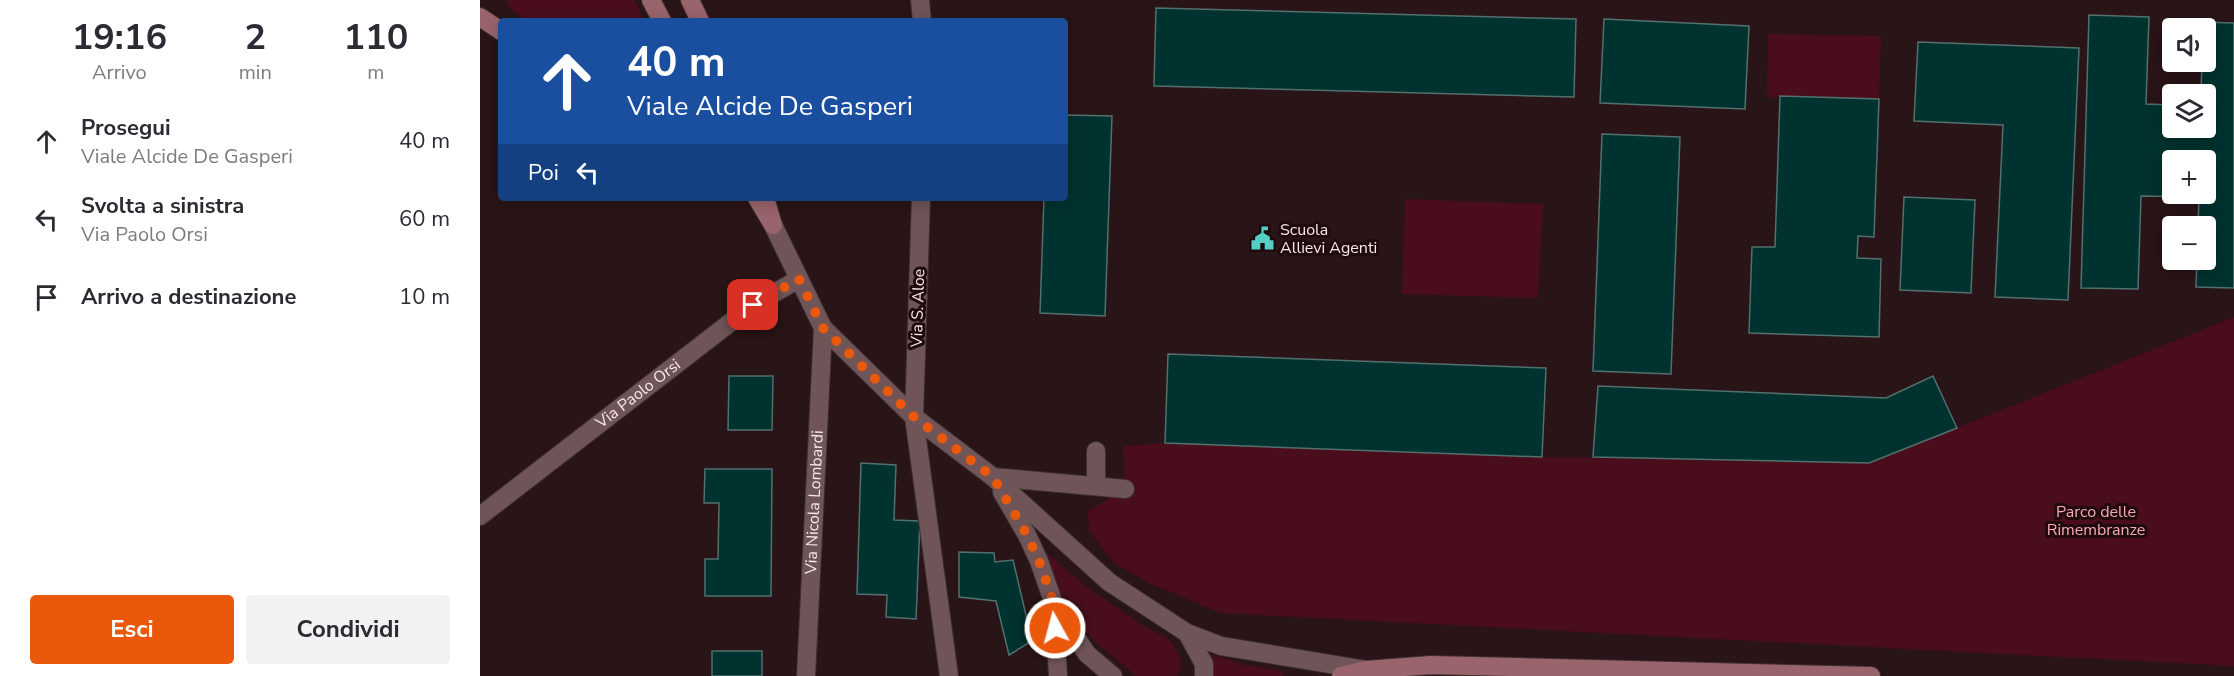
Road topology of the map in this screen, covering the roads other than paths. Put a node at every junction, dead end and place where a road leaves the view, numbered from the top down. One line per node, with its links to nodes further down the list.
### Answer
1 (651, 0): 5 (main road)
2 (690, 0): 6 (main road)
3 (920, 0): 7 (street)
4 (480, 17): 8 (main road)
5 (660, 18)
6 (699, 18)
7 (922, 18)
8 (498, 29)
9 (759, 201): 12 (main road)
10 (766, 201): 12 (main road)
11 (921, 201): 15 (street, Via S. Aloe)
12 (773, 225): 13 (street)
13 (799, 279): 14 (street); 20 (street, Via Paolo Orsi)
14 (823, 328): 15 (street); 24 (street, Via Nicola Lombardi)
15 (914, 417): 17 (street); 25 (street, Via S. Aloe)
16 (1096, 451): 18 (street)
17 (993, 477): 18 (street); 21 (street); 22 (street)
18 (1096, 486): 19 (street)
19 (1125, 489)
20 (480, 516)
21 (1054, 604): 26 (street); 27 (street)
22 (1187, 633): 23 (street); 28 (street)
23 (1366, 670): 29 (main road); 30 (main road)
24 (806, 676)
25 (949, 676)
26 (1058, 676)
27 (1113, 676)
28 (1204, 676)
29 (1341, 676)
30 (1871, 676)

